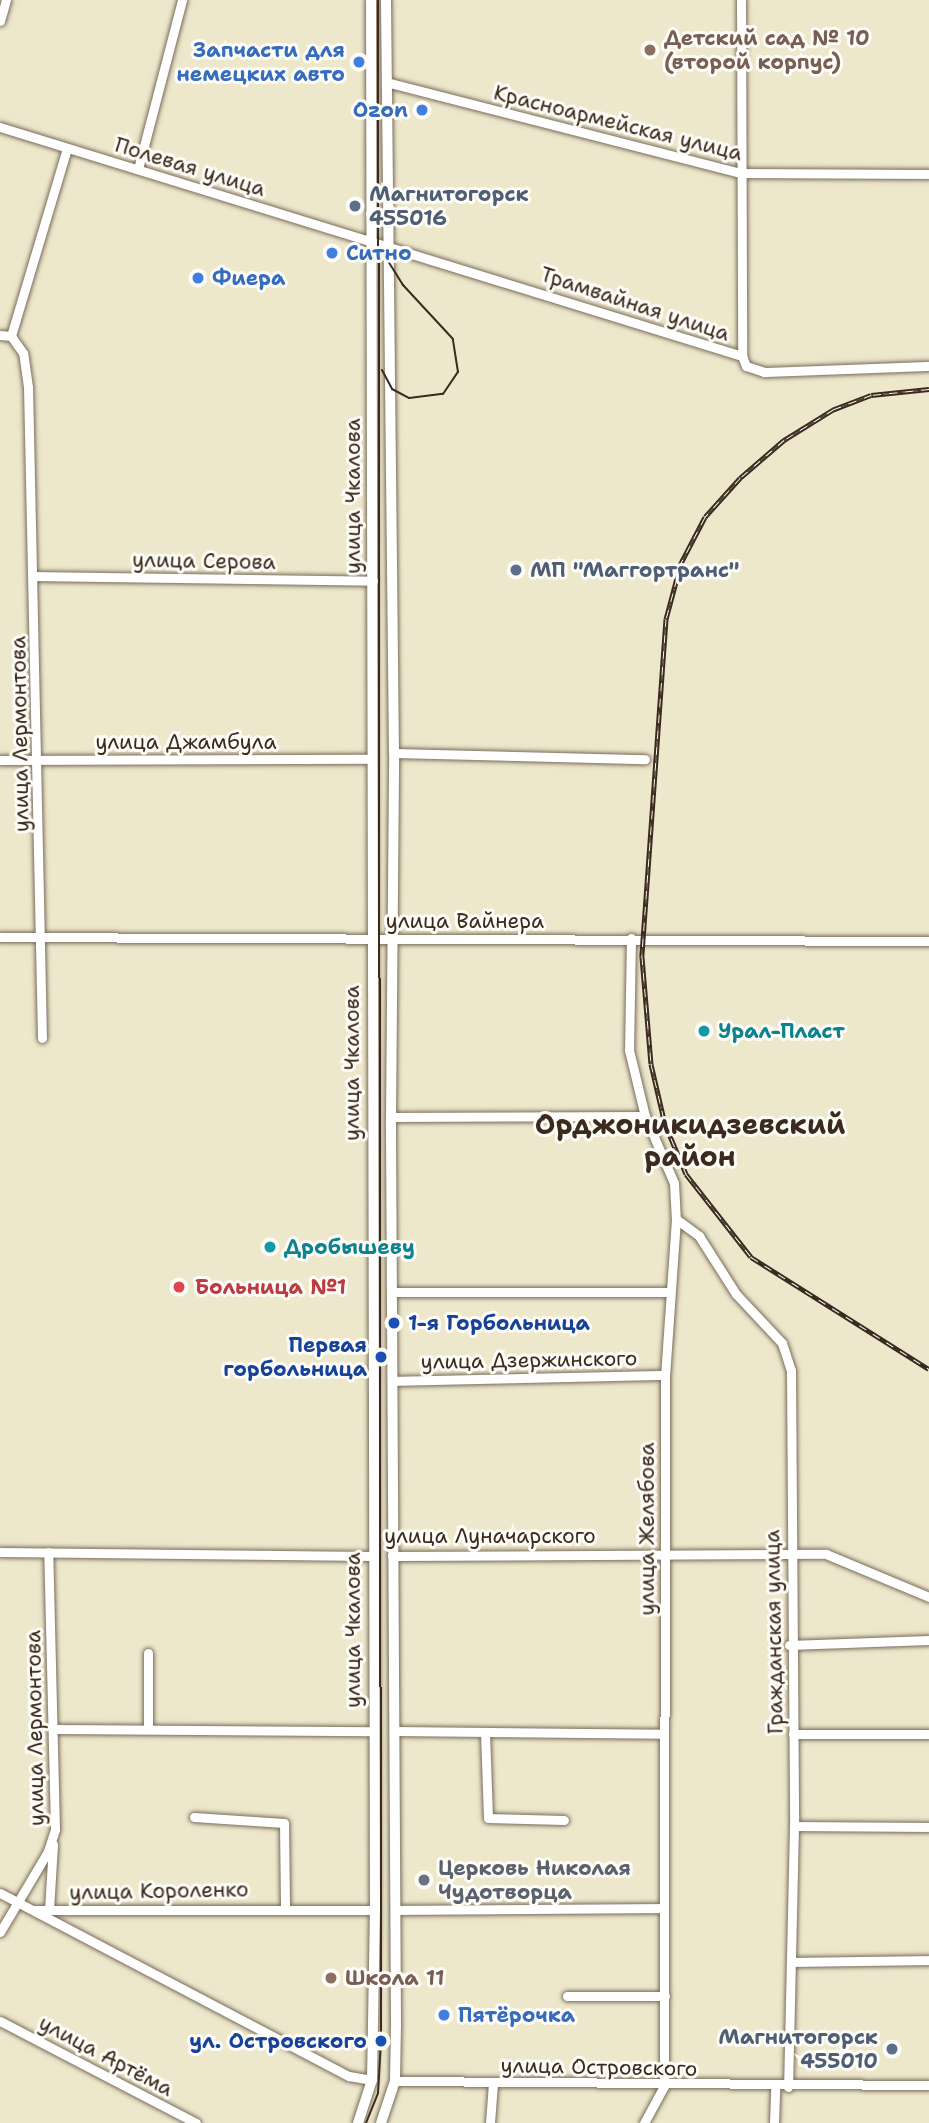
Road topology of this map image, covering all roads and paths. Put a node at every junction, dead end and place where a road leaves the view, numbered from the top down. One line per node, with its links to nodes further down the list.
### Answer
1 (6, 0): 6 (street)
2 (181, 0): 10 (street)
3 (371, 0): 13 (main road, улица Чкалова)
4 (386, 0): 7 (main road, улица Чкалова)
5 (741, 0): 11 (street)
6 (0, 21)
7 (387, 82): 11 (street, Красноармейская улица); 14 (main road, улица Чкалова)
8 (0, 127): 9 (street, Полевая улица)
9 (67, 148): 10 (street, Полевая улица); 16 (street)
10 (138, 169): 13 (street, Полевая улица)
11 (740, 173): 12 (street, Красноармейская улица); 17 (street)
12 (929, 174)
13 (371, 239): 14 (street, Трамвайная улица); 20 (main road, улица Чкалова)
14 (390, 245): 17 (street, Трамвайная улица); 21 (main road, улица Чкалова)
15 (0, 335): 16 (street)
16 (11, 336): 19 (street, улица Лермонтова)
17 (742, 356): 18 (street, Трамвайная улица)
18 (929, 366)
19 (35, 576): 20 (street, улица Серова); 24 (street, улица Лермонтова)
20 (373, 581): 22 (main road, улица Чкалова)
21 (394, 754): 25 (street); 30 (main road, улица Чкалова)
22 (372, 759): 24 (street, улица Джамбула); 28 (main road, улица Чкалова)
23 (0, 760): 24 (street, улица Джамбула)
24 (39, 760): 27 (street, улица Лермонтова)
25 (645, 760)
26 (0, 937): 27 (street, улица Вайнера)
27 (40, 938): 28 (street, улица Вайнера); 32 (street, улица Лермонтова)
28 (371, 938): 30 (street, улица Вайнера); 44 (main road, улица Чкалова)
29 (631, 938): 30 (street, улица Вайнера); 31 (street, улица Вайнера); 33 (street, улица Желябова)
30 (393, 939): 34 (main road, улица Чкалова)
31 (929, 941)
32 (42, 1038)
33 (645, 1116): 34 (street); 35 (street, улица Желябова)
34 (391, 1117): 36 (main road, улица Чкалова)
35 (676, 1219): 37 (street, улица Желябова); 42 (street, Гражданская улица)
36 (392, 1292): 37 (street); 39 (main road, улица Чкалова)
37 (669, 1292): 38 (street, улица Желябова)
38 (665, 1375): 39 (street, улица Дзержинского); 43 (street, улица Желябова)
39 (393, 1381): 45 (main road, улица Чкалова)
40 (0, 1552): 41 (street, улица Луначарского)
41 (48, 1552): 44 (street, улица Луначарского); 51 (street, улица Лермонтова)
42 (789, 1552): 43 (street, улица Луначарского); 46 (street, улица Луначарского); 48 (street, Гражданская улица)
43 (664, 1553): 45 (street, улица Луначарского); 55 (street, улица Желябова)
44 (371, 1556): 45 (main road, улица Луначарского); 52 (main road, улица Чкалова)
45 (392, 1556): 53 (main road, улица Чкалова)
46 (929, 1597)
47 (929, 1640): 48 (street)
48 (789, 1645): 56 (street, Гражданская улица)
49 (148, 1653): 50 (street)
50 (148, 1728): 51 (street); 52 (street)
51 (55, 1729): 62 (street, улица Лермонтова)
52 (373, 1731): 69 (main road, улица Чкалова)
53 (394, 1731): 54 (street); 70 (main road, улица Чкалова)
54 (485, 1732): 55 (street); 59 (street)
55 (664, 1734): 66 (street, улица Желябова)
56 (793, 1734): 57 (street); 60 (street, Гражданская улица)
57 (929, 1734)
58 (194, 1817): 65 (street)
59 (564, 1820)
60 (793, 1826): 61 (street); 73 (street, Гражданская улица)
61 (929, 1827)
62 (53, 1839): 64 (street, улица Лермонтова); 68 (street)
63 (0, 1894): 64 (street)
64 (16, 1902): 67 (street); 71 (street, улица Лермонтова)
65 (285, 1908): 68 (street, улица Короленко); 69 (street, улица Короленко)
66 (664, 1908): 70 (street); 75 (street, улица Желябова)
67 (34, 1910): 68 (street, улица Короленко); 77 (street)
68 (49, 1910)
69 (374, 1910): 77 (main road, улица Чкалова)
70 (395, 1910): 78 (main road, улица Чкалова)
71 (0, 1932)
72 (929, 1960): 73 (street)
73 (793, 1962): 83 (street, Гражданская улица)
74 (566, 1996): 75 (street)
75 (665, 1996): 81 (street, улица Желябова)
76 (0, 2021): 84 (street, улица Артёма)
77 (372, 2080): 78 (main road); 85 (main road, улица Чкалова)
78 (394, 2081): 79 (street, улица Островского); 86 (main road, улица Чкалова)
79 (493, 2083): 81 (street, улица Островского); 87 (street)
80 (929, 2085): 83 (street, улица Островского)
81 (664, 2086): 82 (street, улица Островского); 88 (street, улица Желябова)
82 (775, 2087): 83 (street, улица Островского); 89 (street)
83 (788, 2087)
84 (196, 2123)
85 (358, 2123)
86 (381, 2123)
87 (490, 2123)
88 (644, 2123)
89 (774, 2123)

